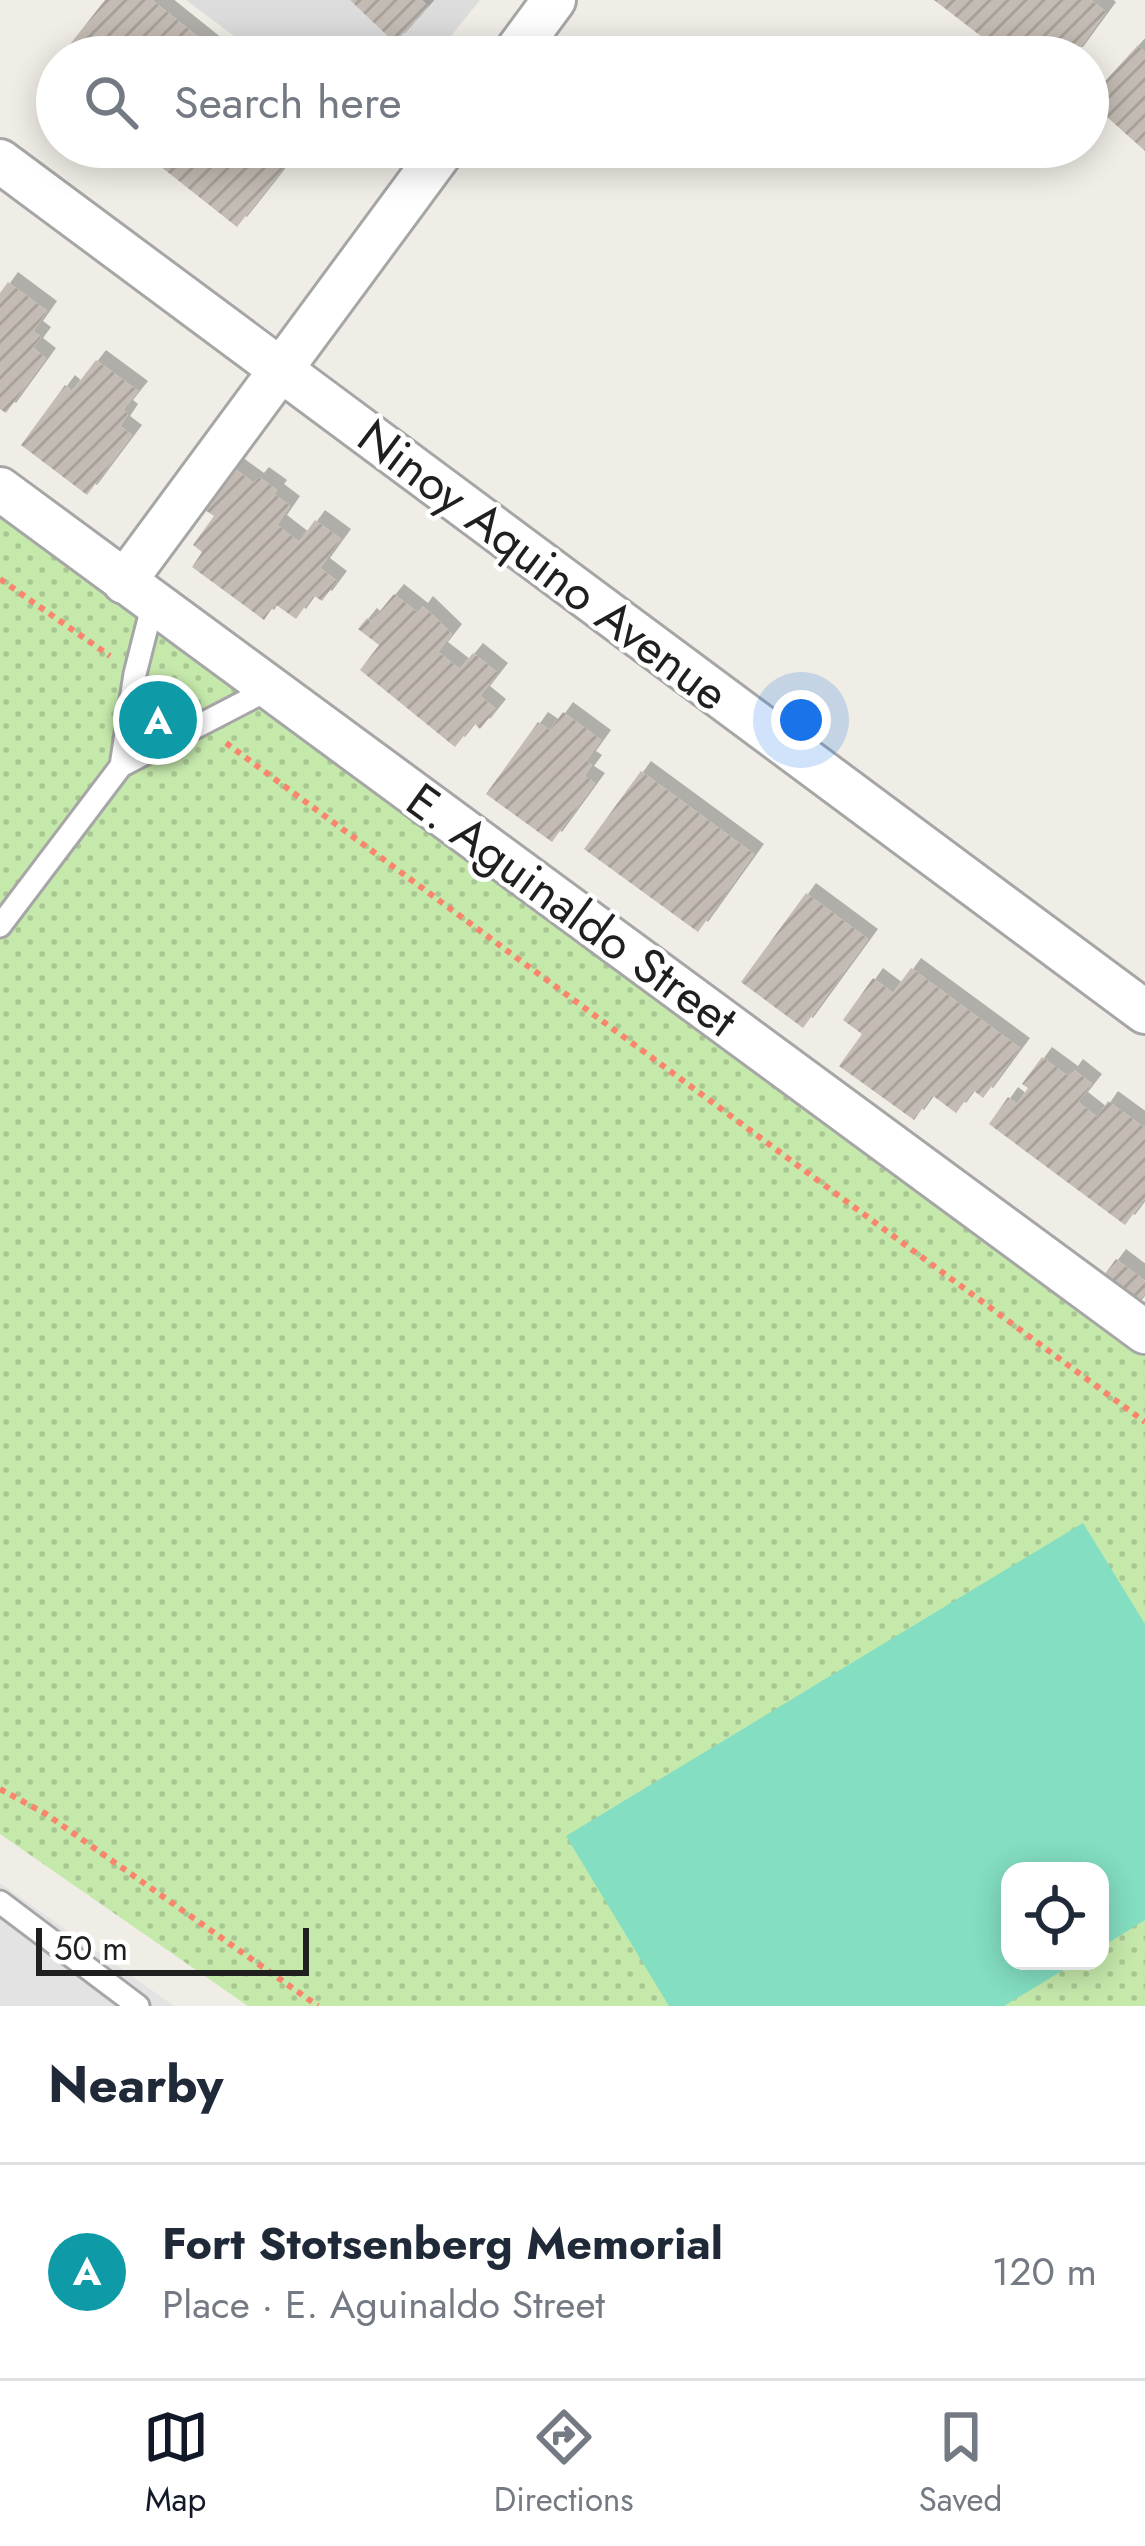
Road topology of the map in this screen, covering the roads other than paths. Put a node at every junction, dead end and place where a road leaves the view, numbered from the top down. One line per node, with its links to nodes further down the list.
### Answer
1 (554, 0): 2 (street)
2 (527, 36)
3 (0, 161): 5 (street, Ninoy Aquino Avenue)
4 (429, 168): 5 (street)
5 (280, 370): 7 (street); 11 (street, Ninoy Aquino Avenue)
6 (0, 489): 7 (street, E. Aguinaldo Street)
7 (138, 592): 8 (street, E. Aguinaldo Street); 9 (lane)
8 (271, 688): 9 (lane); 12 (street, E. Aguinaldo Street)
9 (122, 766): 10 (lane)
10 (0, 926)
11 (1145, 1012)
12 (1145, 1331)
13 (0, 1902): 14 (lane)
14 (138, 2006)

